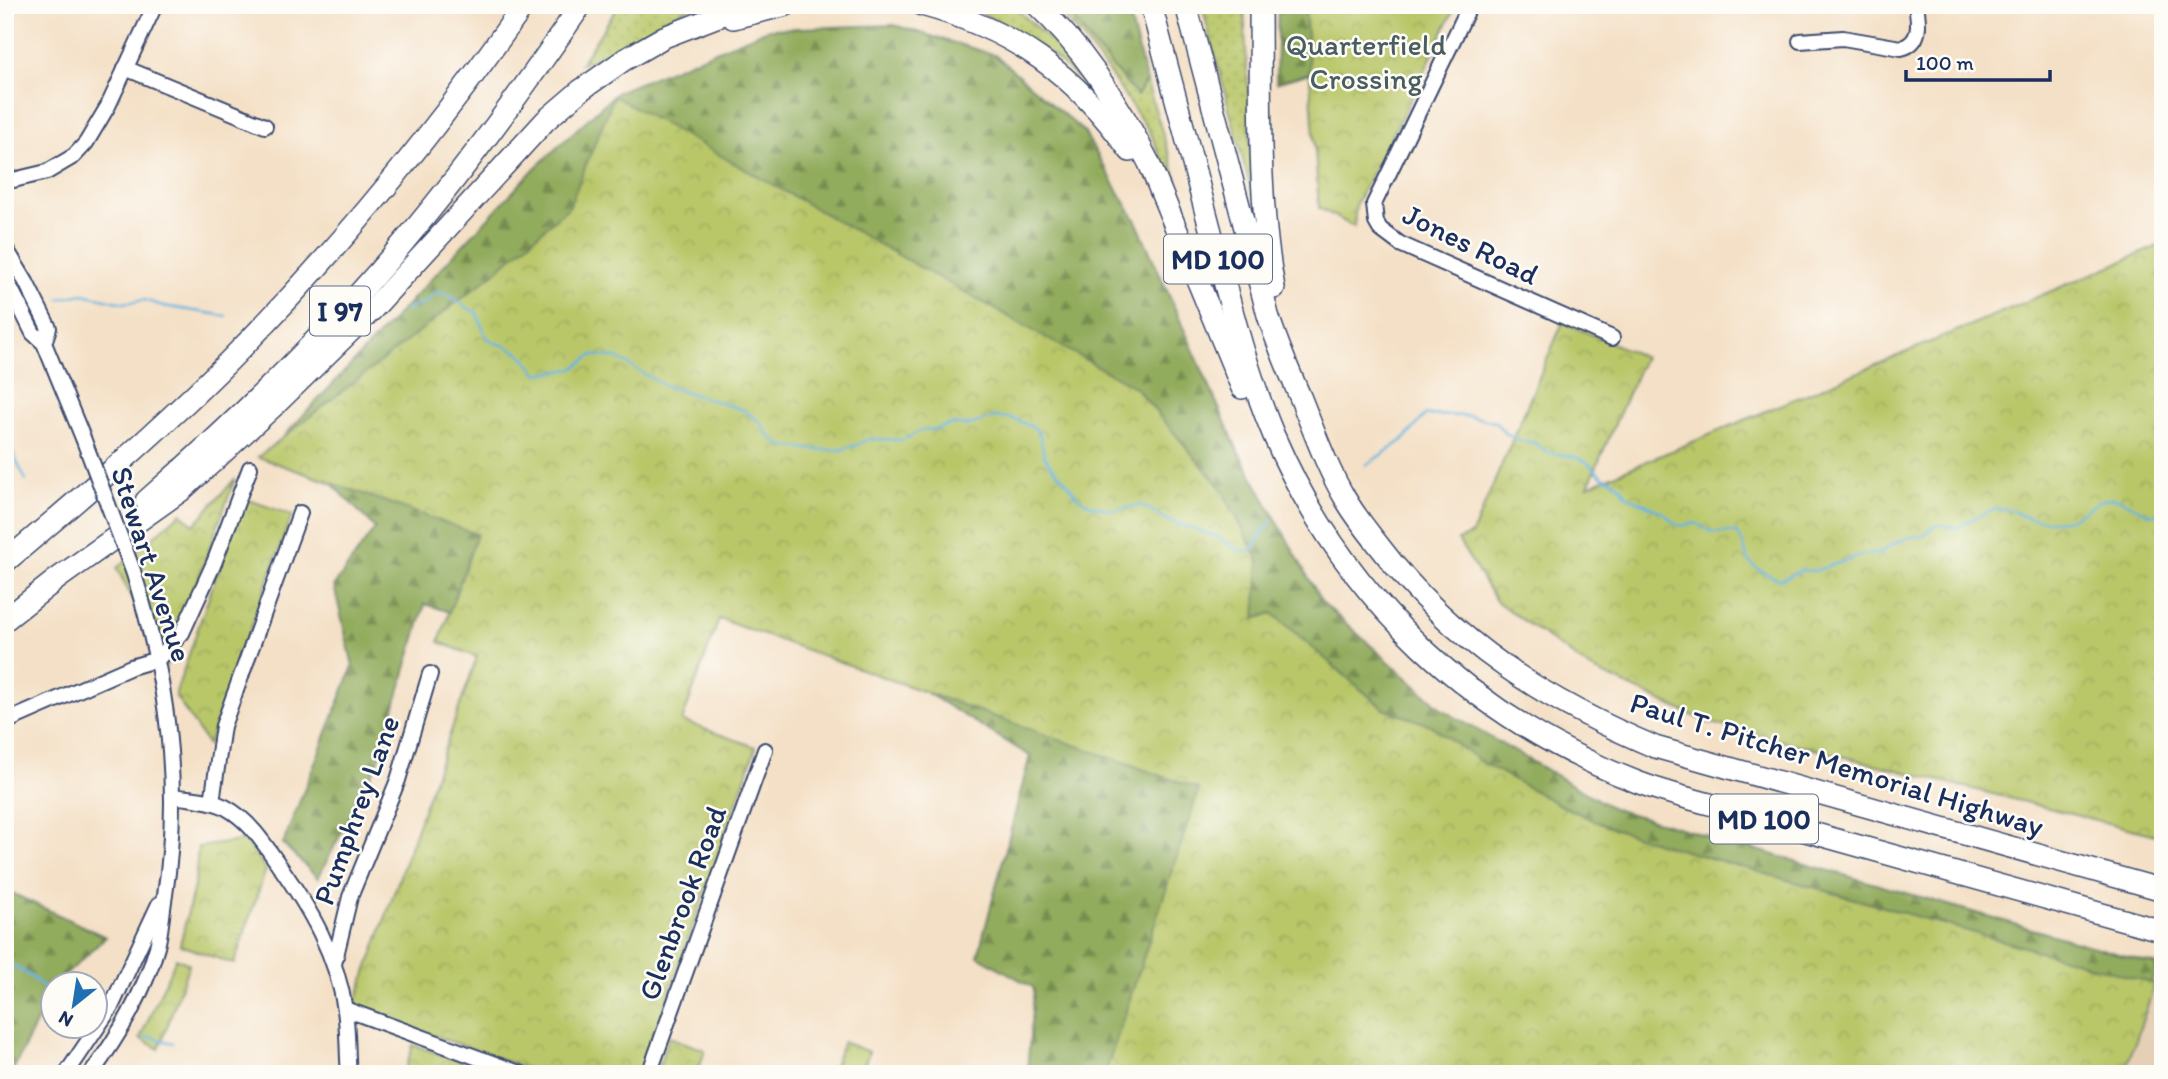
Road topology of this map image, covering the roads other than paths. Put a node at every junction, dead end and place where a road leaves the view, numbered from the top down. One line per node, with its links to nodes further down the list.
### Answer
1 (155, 5): 15 (street)
2 (581, 5): 28 (highway, I 97)
3 (747, 5): 13 (highway)
4 (786, 5): 13 (highway)
5 (922, 5): 19 (highway)
6 (1037, 5): 19 (highway)
7 (1151, 5): 26 (highway, MD 100)
8 (1186, 5): 23 (highway, Paul T. Pitcher Memorial Highway / MD 100)
9 (1260, 5): 23 (highway)
10 (1471, 5): 21 (street, Jones Road)
11 (1916, 5): 14 (street)
12 (519, 11): 27 (highway, I 97)
13 (664, 37): 28 (highway)
14 (1800, 41)
15 (125, 68): 16 (street); 17 (street)
16 (265, 126)
17 (5, 182)
18 (5, 247): 22 (street, Stewart Avenue)
19 (1184, 248): 26 (highway)
20 (5, 276): 22 (street, Stewart Avenue)
21 (1612, 338)
22 (44, 343): 30 (street, Stewart Avenue, bridge)
23 (1299, 396): 36 (highway, Paul T. Pitcher Memorial Highway / MD 100)
24 (250, 468): 30 (street)
25 (300, 513): 35 (street)
26 (1340, 556): 38 (highway, MD 100)
27 (5, 562)
28 (57, 579): 29 (highway, I 97)
29 (5, 620)
30 (158, 659): 32 (street); 34 (street, Stewart Avenue)
31 (430, 674): 39 (street, Pumphrey Lane)
32 (5, 722)
33 (765, 750): 45 (street, Glenbrook Road)
34 (173, 796): 35 (street); 37 (street, Stewart Avenue)
35 (212, 802): 39 (street)
36 (2163, 890)
37 (165, 892): 41 (street, Stewart Avenue); 42 (street, Stewart Avenue)
38 (2163, 931)
39 (334, 964): 40 (street)
40 (345, 1009): 43 (street); 44 (street)
41 (66, 1074)
42 (91, 1074)
43 (349, 1074)
44 (522, 1074)
45 (649, 1074)

